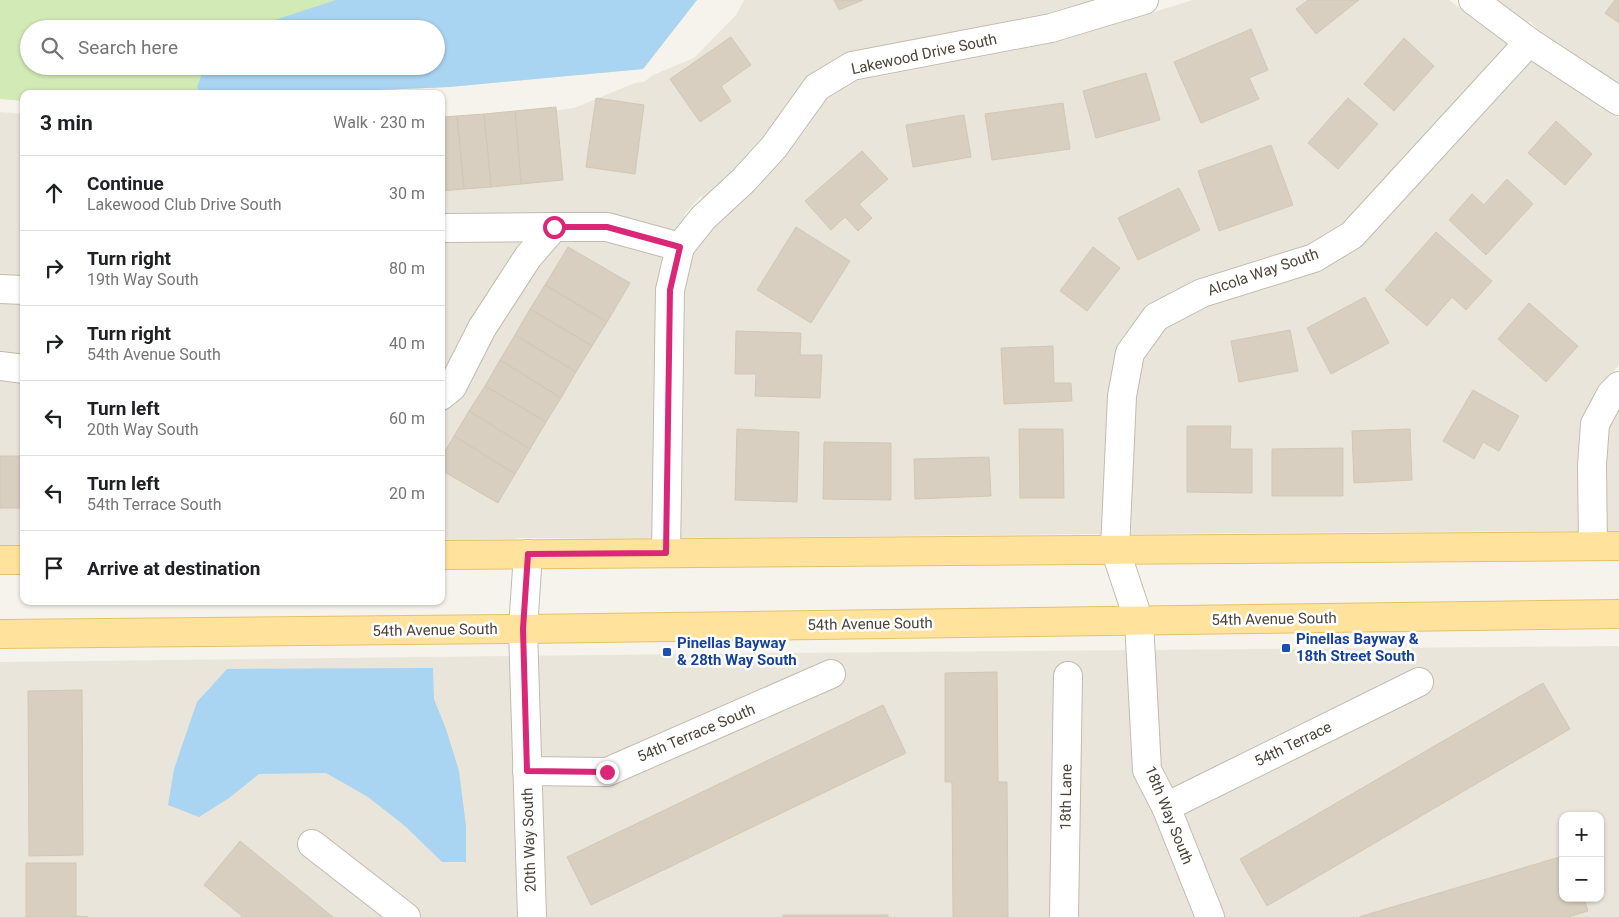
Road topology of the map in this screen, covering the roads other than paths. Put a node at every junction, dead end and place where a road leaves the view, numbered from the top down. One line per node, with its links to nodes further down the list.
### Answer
1 (1144, 0): 7 (street, Lakewood Drive South)
2 (1474, 0): 3 (street)
3 (1529, 42): 4 (street); 15 (street, Alcola Way South)
4 (1619, 101)
5 (554, 227): 6 (street); 7 (street); 13 (street)
6 (445, 228)
7 (680, 247): 16 (street)
8 (0, 289): 9 (street)
9 (20, 290)
10 (0, 366): 11 (street)
11 (20, 368)
12 (1619, 386): 14 (street)
13 (445, 393)
14 (1606, 546): 15 (main road)
15 (1115, 549): 16 (main road); 22 (street, 18th Way South)
16 (666, 553): 17 (main road)
17 (528, 554): 18 (main road); 23 (street, 20th Way South)
18 (445, 555)
19 (0, 560): 20 (main road)
20 (20, 560)
21 (1619, 614): 22 (main road, 54th Avenue South)
22 (1139, 621): 23 (main road, 54th Avenue South); 29 (street, 18th Way South)
23 (523, 629): 24 (main road, 54th Avenue South); 28 (street, 20th Way South)
24 (0, 634)
25 (832, 674): 28 (street, 54th Terrace South)
26 (1068, 676): 33 (street, 18th Lane)
27 (1419, 682): 29 (street, 54th Terrace)
28 (527, 771): 32 (street, 20th Way South)
29 (1166, 807): 34 (street, 18th Way South)
30 (312, 844): 31 (street)
31 (406, 917)
32 (532, 917)
33 (1064, 917)
34 (1210, 917)

